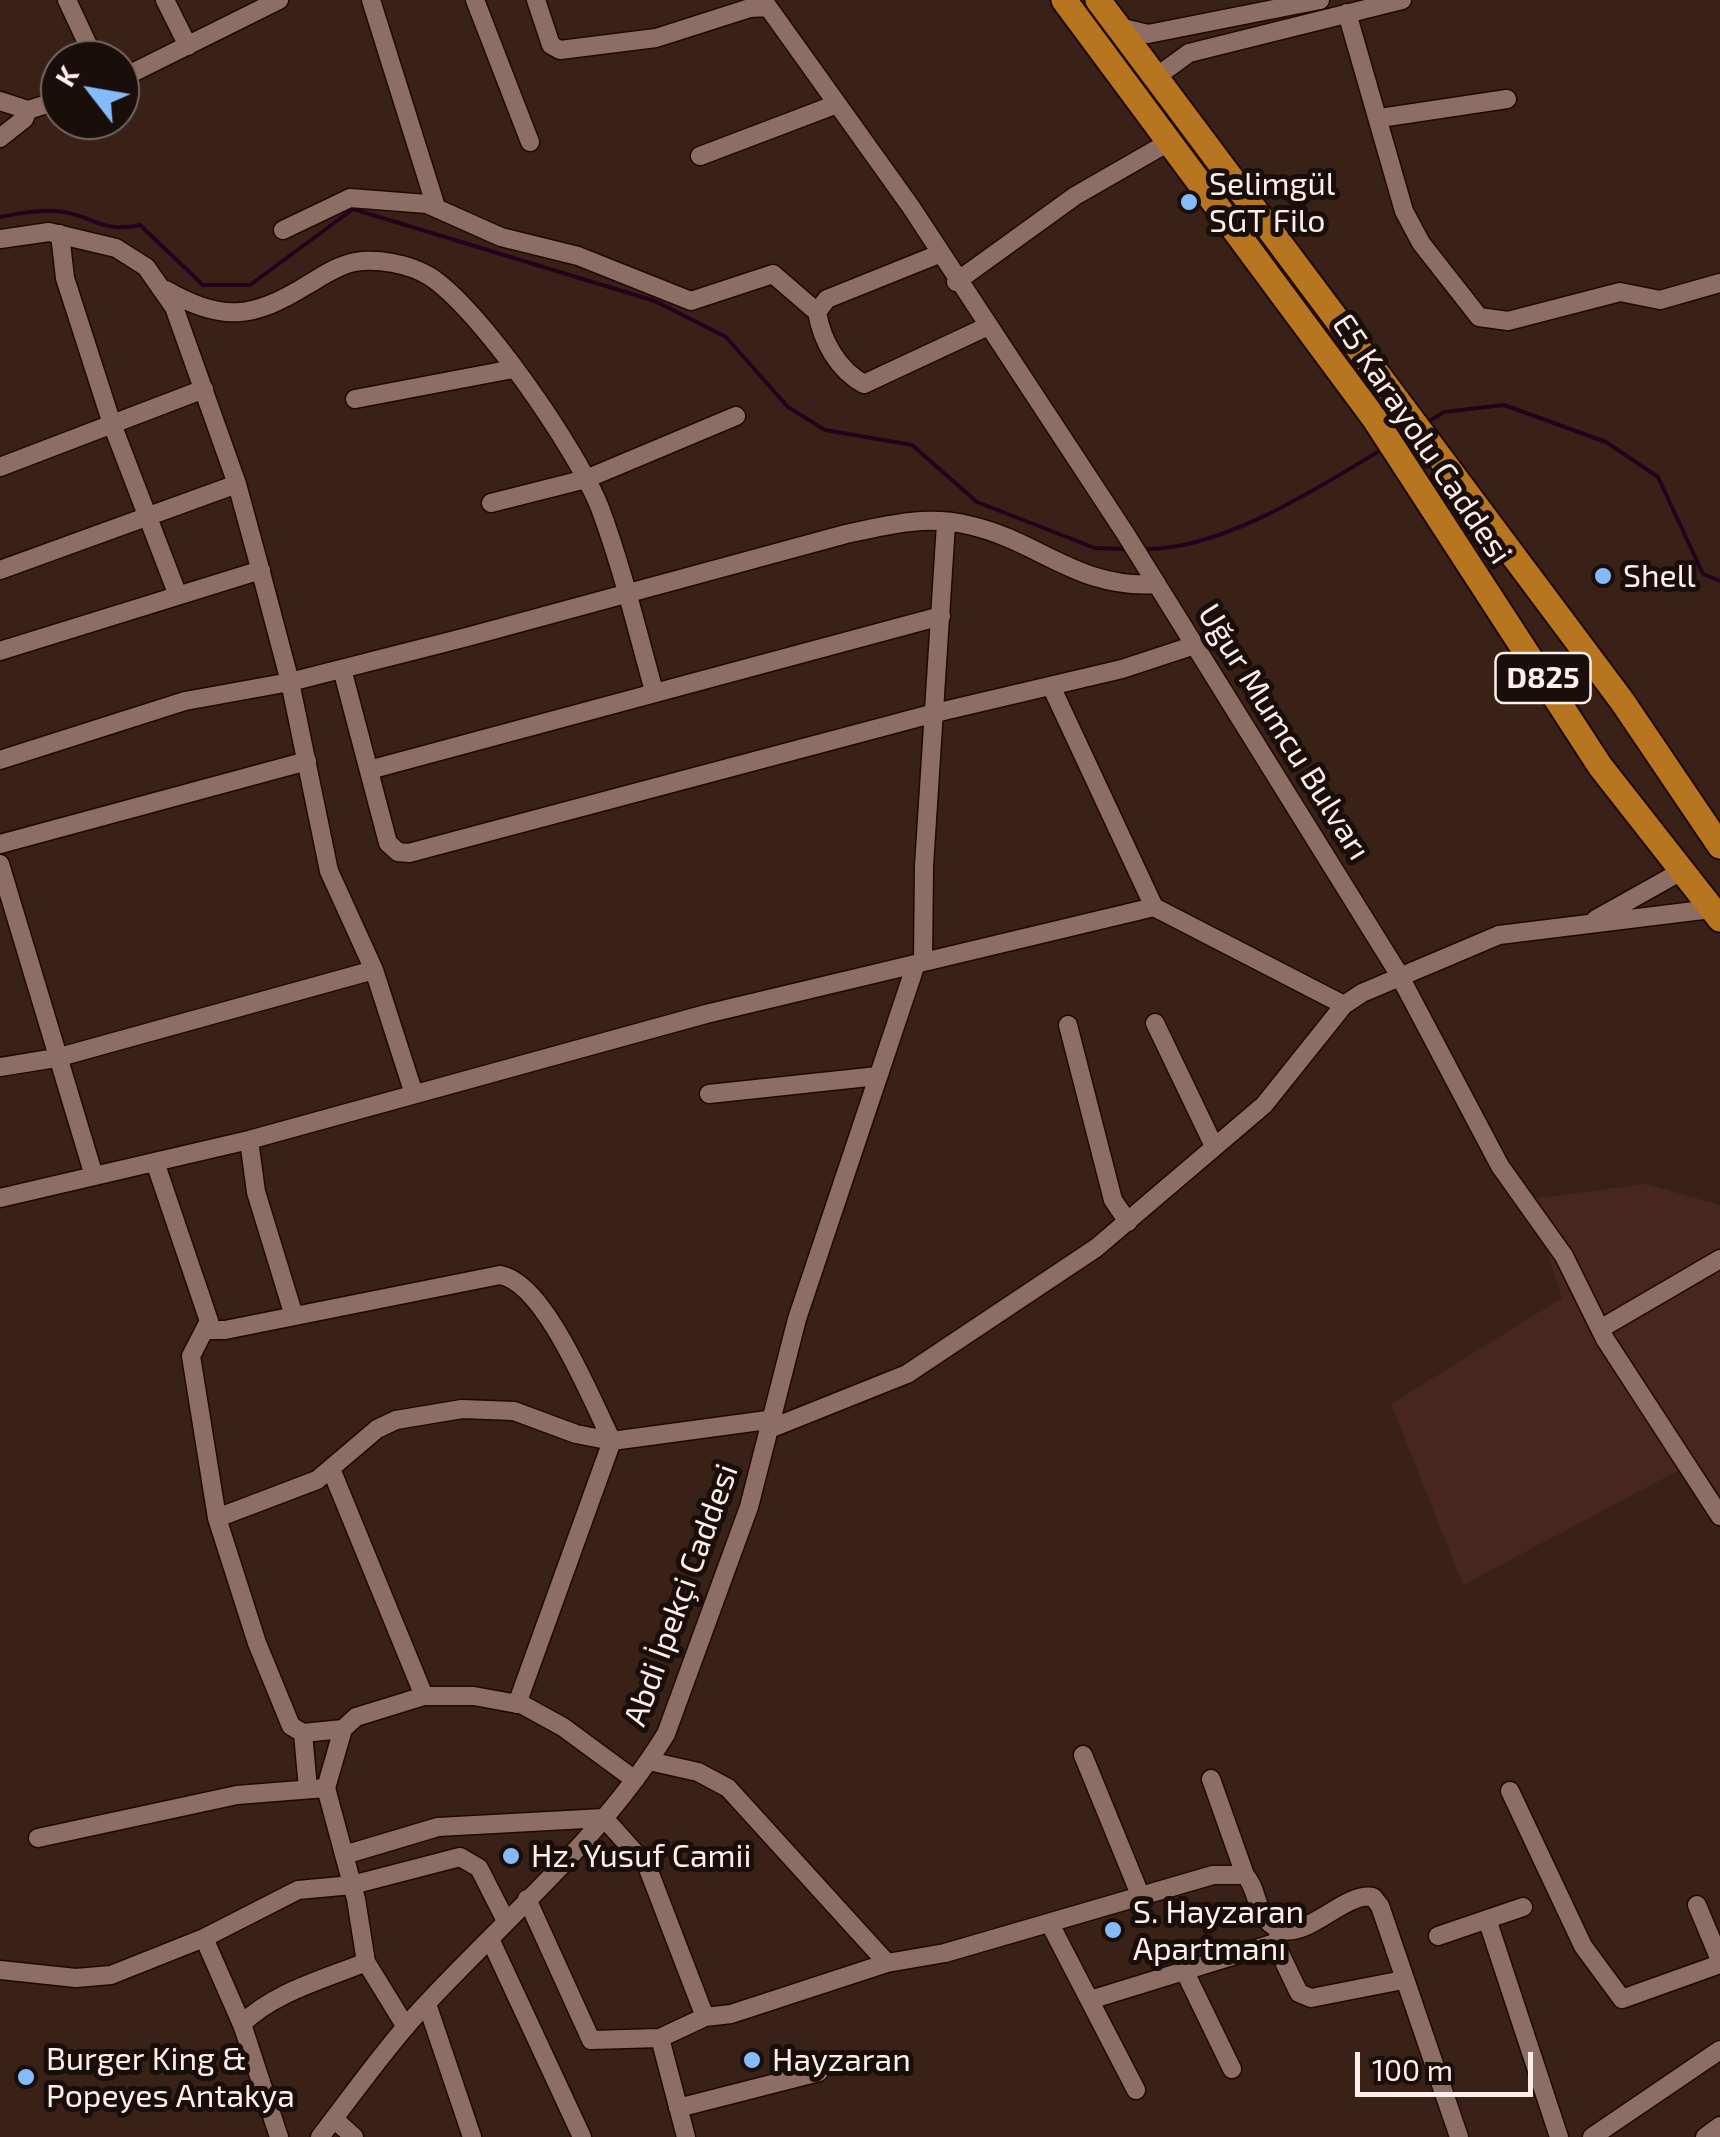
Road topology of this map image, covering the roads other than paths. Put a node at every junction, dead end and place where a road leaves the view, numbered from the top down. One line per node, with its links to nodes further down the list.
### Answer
1 (67, 0): 15 (street)
2 (165, 0): 16 (street)
3 (279, 0): 16 (street)
4 (371, 0): 29 (street)
5 (474, 0): 26 (street)
6 (536, 0): 12 (street)
7 (1064, 0): 27 (highway, E5 Karayolu Caddesi / D825)
8 (1098, 0): 14 (highway, E5 Karayolu Caddesi / D825)
9 (1320, 0): 11 (street)
10 (1402, 0): 13 (street)
11 (1300, 2): 14 (street)
12 (766, 4): 21 (street, Uğur Mumcu Bulvarı)
13 (1347, 12): 18 (street); 24 (street)
14 (1118, 27): 18 (highway, E5 Karayolu Caddesi / D825)
15 (86, 40)
16 (188, 46): 17 (street)
17 (140, 69)
18 (1156, 77): 67 (highway, E5 Karayolu Caddesi / D825)
19 (1507, 99): 24 (street)
20 (0, 101): 23 (street)
21 (836, 104): 28 (street); 33 (street, Uğur Mumcu Bulvarı)
22 (40, 106): 23 (street)
23 (28, 110): 25 (street)
24 (1380, 118): 35 (street)
25 (0, 138)
26 (530, 142)
27 (1169, 142): 34 (street); 69 (highway, E5 Karayolu Caddesi / D825)
28 (700, 156)
29 (436, 207): 30 (street); 37 (street)
30 (282, 230)
31 (60, 234): 32 (street); 36 (street); 43 (street)
32 (0, 239)
33 (939, 254): 34 (street, Uğur Mumcu Bulvarı); 37 (street)
34 (956, 282): 38 (street, Uğur Mumcu Bulvarı)
35 (1720, 283)
36 (164, 288): 39 (street); 40 (street)
37 (817, 312): 38 (street)
38 (986, 327): 52 (street, Uğur Mumcu Bulvarı)
39 (514, 369): 41 (street); 45 (street)
40 (204, 389): 43 (street); 46 (street)
41 (355, 400)
42 (736, 416): 45 (street)
43 (112, 424): 44 (street); 48 (street)
44 (0, 466)
45 (586, 479): 47 (street); 54 (street)
46 (237, 484): 48 (street); 51 (street)
47 (491, 503)
48 (146, 517): 50 (street); 53 (street)
49 (946, 524): 52 (street); 54 (street); 55 (street, Abdi İpekçi Caddesi)
50 (0, 570)
51 (261, 570): 53 (street); 59 (street)
52 (1157, 584): 56 (street, Uğur Mumcu Bulvarı)
53 (178, 593): 57 (street)
54 (628, 594): 58 (street); 61 (street)
55 (940, 616): 61 (street); 62 (street, Abdi İpekçi Caddesi)
56 (1194, 645): 60 (street); 75 (street, Uğur Mumcu Bulvarı)
57 (0, 651)
58 (342, 669): 59 (street); 65 (street)
59 (290, 682): 63 (street); 64 (street)
60 (1051, 686): 62 (street); 70 (street)
61 (654, 691): 65 (street)
62 (935, 714): 65 (street); 73 (street, Abdi İpekçi Caddesi)
63 (0, 760)
64 (307, 761): 66 (street); 74 (street)
65 (369, 770)
66 (0, 844)
67 (1720, 847): 69 (highway)
68 (0, 864): 79 (street)
69 (1680, 872): 71 (highway, E5 Karayolu Caddesi / D825); 72 (street)
70 (1154, 907): 73 (street); 76 (street)
71 (1717, 910): 72 (street)
72 (1562, 929): 75 (street)
73 (919, 963): 81 (street, Abdi İpekçi Caddesi); 82 (street)
74 (374, 970): 79 (street); 82 (street)
75 (1400, 977): 76 (street); 92 (street, Uğur Mumcu Bulvarı)
76 (1344, 1005): 85 (street)
77 (1154, 1023): 85 (street)
78 (1068, 1025): 89 (street)
79 (56, 1058): 80 (street); 87 (street)
80 (0, 1067)
81 (878, 1076): 83 (street); 94 (street, Abdi İpekçi Caddesi)
82 (414, 1094): 84 (street)
83 (710, 1094)
84 (249, 1140): 86 (street); 91 (street)
85 (1213, 1144): 89 (street)
86 (154, 1162): 87 (street); 93 (street)
87 (94, 1176): 88 (street)
88 (0, 1198)
89 (1128, 1222): 94 (street)
90 (1720, 1259): 92 (street)
91 (294, 1316): 93 (street); 95 (street)
92 (1600, 1329): 97 (street, Uğur Mumcu Bulvarı)
93 (206, 1330): 98 (street)
94 (774, 1424): 95 (street); 104 (street, Abdi İpekçi Caddesi)
95 (612, 1440): 96 (street); 100 (street)
96 (331, 1469): 98 (street); 99 (street)
97 (1720, 1516)
98 (217, 1518): 102 (street)
99 (424, 1696): 100 (street); 101 (street)
100 (517, 1704): 106 (street)
101 (343, 1729): 102 (street); 107 (street)
102 (304, 1733): 107 (street)
103 (1083, 1756): 114 (street)
104 (649, 1761): 106 (street, Abdi İpekçi Caddesi); 127 (street)
105 (1211, 1779): 112 (street)
106 (635, 1780): 109 (street, Abdi İpekçi Caddesi)
107 (317, 1789): 110 (street); 111 (street)
108 (1510, 1792): 126 (street)
109 (604, 1818): 111 (street); 115 (street, Abdi İpekçi Caddesi); 133 (street)
110 (38, 1838)
111 (344, 1855): 113 (street)
112 (1245, 1874): 114 (street); 121 (street)
113 (352, 1885): 118 (street); 123 (street); 125 (street)
114 (1140, 1896): 120 (street)
115 (527, 1899): 118 (street, Abdi İpekçi Caddesi); 136 (street)
116 (1698, 1904): 126 (street)
117 (1524, 1907): 119 (street)
118 (506, 1921): 124 (street, Abdi İpekçi Caddesi)
119 (1488, 1922): 122 (street); 151 (street)
120 (1050, 1924): 127 (street); 131 (street)
121 (1278, 1936): 129 (street); 130 (street); 130 (street)
122 (1438, 1936)
123 (204, 1938): 128 (street); 134 (street)
124 (490, 1938): 132 (street, Abdi İpekçi Caddesi); 148 (street)
125 (366, 1962): 134 (street); 135 (street)
126 (1720, 1962)
127 (887, 1964): 133 (street)
128 (0, 1970)
129 (1186, 1972): 131 (street); 138 (street)
130 (1404, 1980): 150 (street)
131 (1090, 2000): 140 (street)
132 (427, 2004): 135 (street, Abdi İpekçi Caddesi); 147 (street)
133 (705, 2017): 136 (street)
134 (242, 2027): 144 (street)
135 (406, 2027): 142 (street, Abdi İpekçi Caddesi)
136 (660, 2038): 141 (street)
137 (1720, 2050): 152 (street)
138 (1232, 2069)
139 (819, 2072): 141 (street)
140 (1136, 2090)
141 (678, 2108): 149 (street)
142 (334, 2119): 145 (street, Abdi İpekçi Caddesi); 146 (street)
143 (1720, 2126): 153 (street)
144 (279, 2137)
145 (320, 2137)
146 (354, 2137)
147 (472, 2137)
148 (582, 2137)
149 (686, 2137)
150 (1459, 2137)
151 (1558, 2137)
152 (1592, 2137)
153 (1705, 2137)

